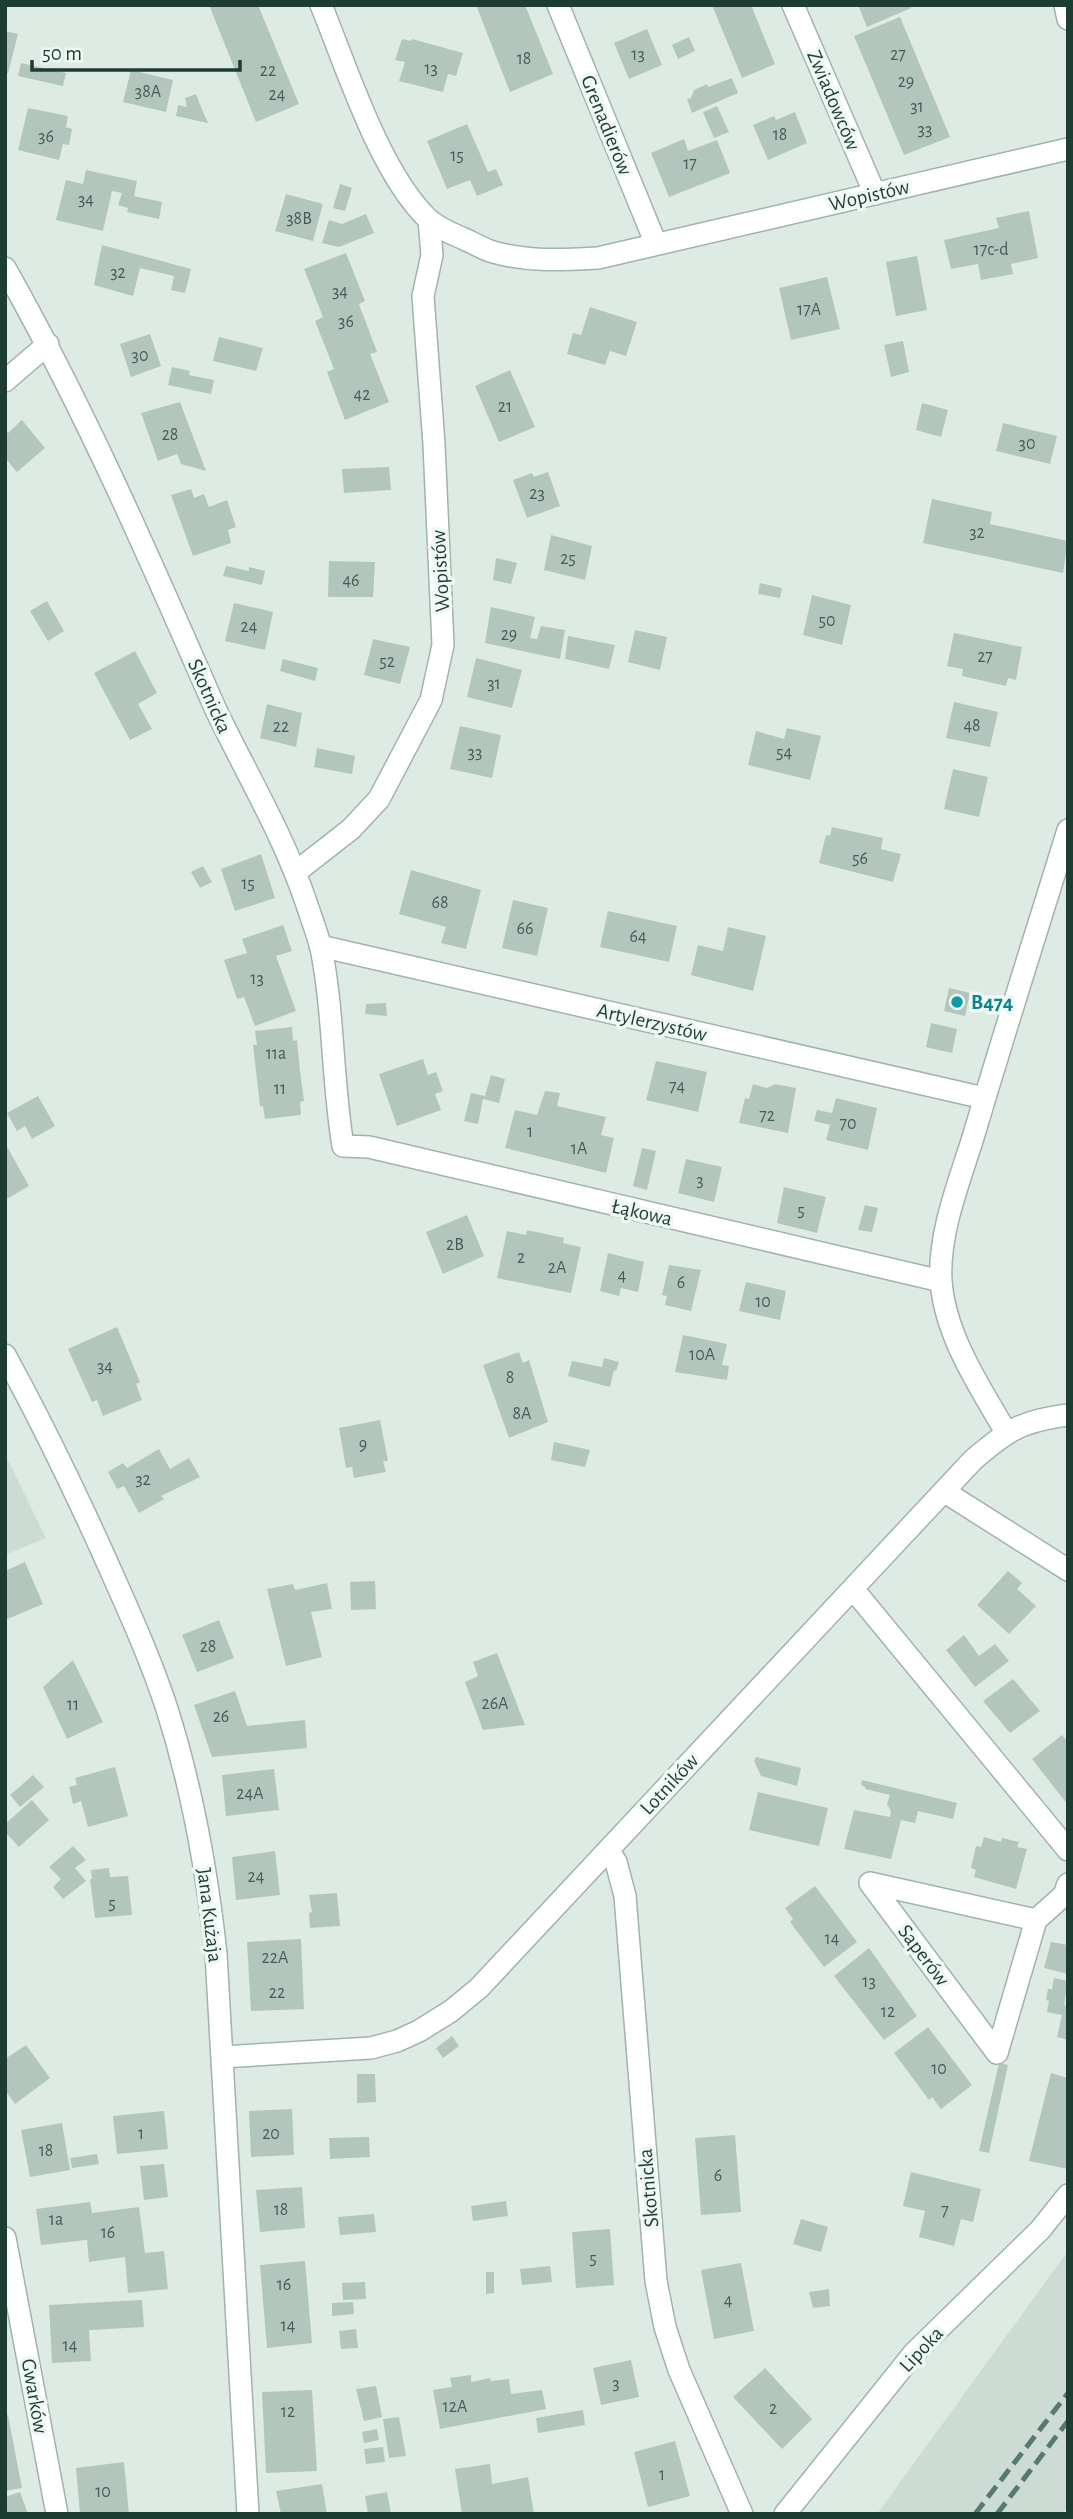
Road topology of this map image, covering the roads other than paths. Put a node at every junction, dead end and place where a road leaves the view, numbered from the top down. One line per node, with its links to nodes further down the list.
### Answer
1 (321, 5): 8 (street, Wopistów)
2 (558, 5): 9 (street, Grenadierów)
3 (793, 5): 7 (street, Zwiadowców)
4 (1065, 5): 5 (street)
5 (1068, 19)
6 (1068, 149): 7 (street, Wopistów)
7 (875, 194): 9 (street, Wopistów)
8 (429, 220): 9 (street, Wopistów); 14 (street, Wopistów)
9 (656, 244)
10 (5, 268): 11 (street, Skotnicka)
11 (48, 344): 12 (street); 14 (street, Skotnicka)
12 (5, 381)
13 (1068, 830): 16 (street)
14 (296, 872): 15 (street, Skotnicka)
15 (320, 946): 16 (street, Artylerzystów); 17 (street, Skotnicka)
16 (985, 1098): 18 (street)
17 (343, 1146): 18 (street, Łąkowa)
18 (941, 1282): 21 (street)
19 (5, 1355): 29 (street, Jana Kużaja)
20 (1068, 1415): 21 (street, Lotników)
21 (1006, 1432): 22 (street, Lotników)
22 (945, 1492): 23 (street); 24 (street, Lotników)
23 (1068, 1570)
24 (853, 1589): 25 (street, Lotników); 26 (street)
25 (608, 1850): 29 (street, Lotników); 34 (street, Skotnicka)
26 (1068, 1850)
27 (1068, 1884): 28 (street)
28 (1036, 1920): 28 (street, Saperów)
29 (222, 2057): 33 (street, Jana Kużaja)
30 (1068, 2195): 35 (street, Lipoka)
31 (5, 2238): 32 (street, Gwarków)
32 (57, 2514)
33 (248, 2514)
34 (742, 2514)
35 (785, 2514)

